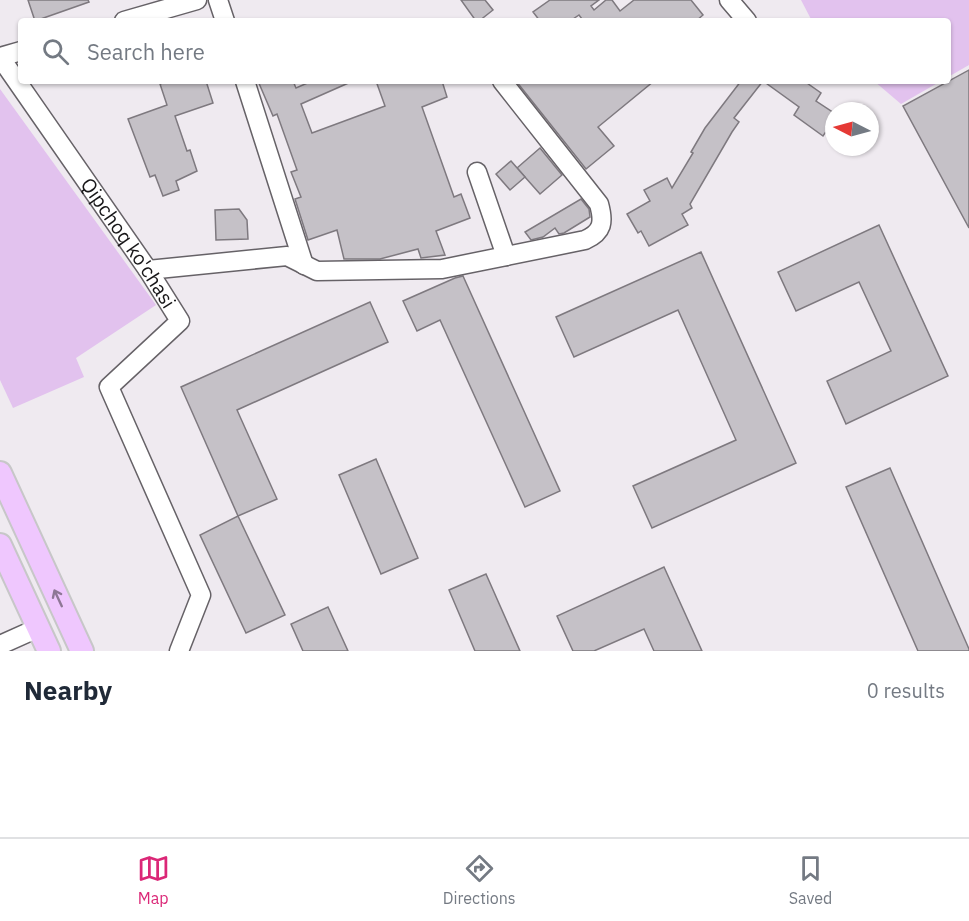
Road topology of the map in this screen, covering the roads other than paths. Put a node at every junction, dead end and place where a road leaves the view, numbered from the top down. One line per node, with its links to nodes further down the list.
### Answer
1 (197, 0): 4 (street)
2 (218, 0): 5 (street)
3 (729, 0): 6 (street)
4 (134, 18)
5 (224, 18)
6 (744, 18)
7 (18, 52): 8 (street)
8 (0, 57): 9 (street, Qipchoq ko'chasi)
9 (18, 83)
10 (19, 84): 16 (street, Qipchoq ko'chasi)
11 (246, 84): 15 (street)
12 (503, 84): 14 (street)
13 (477, 172): 14 (street)
14 (506, 256): 15 (street)
15 (304, 265): 16 (street)
16 (148, 270): 23 (street, Qipchoq ko'chasi)
17 (0, 473): 22 (main road, one-way to 17)
18 (0, 545): 19 (main road)
19 (39, 628): 20 (street); 21 (main road)
20 (0, 645)
21 (49, 651)
22 (82, 651)
23 (179, 651)

